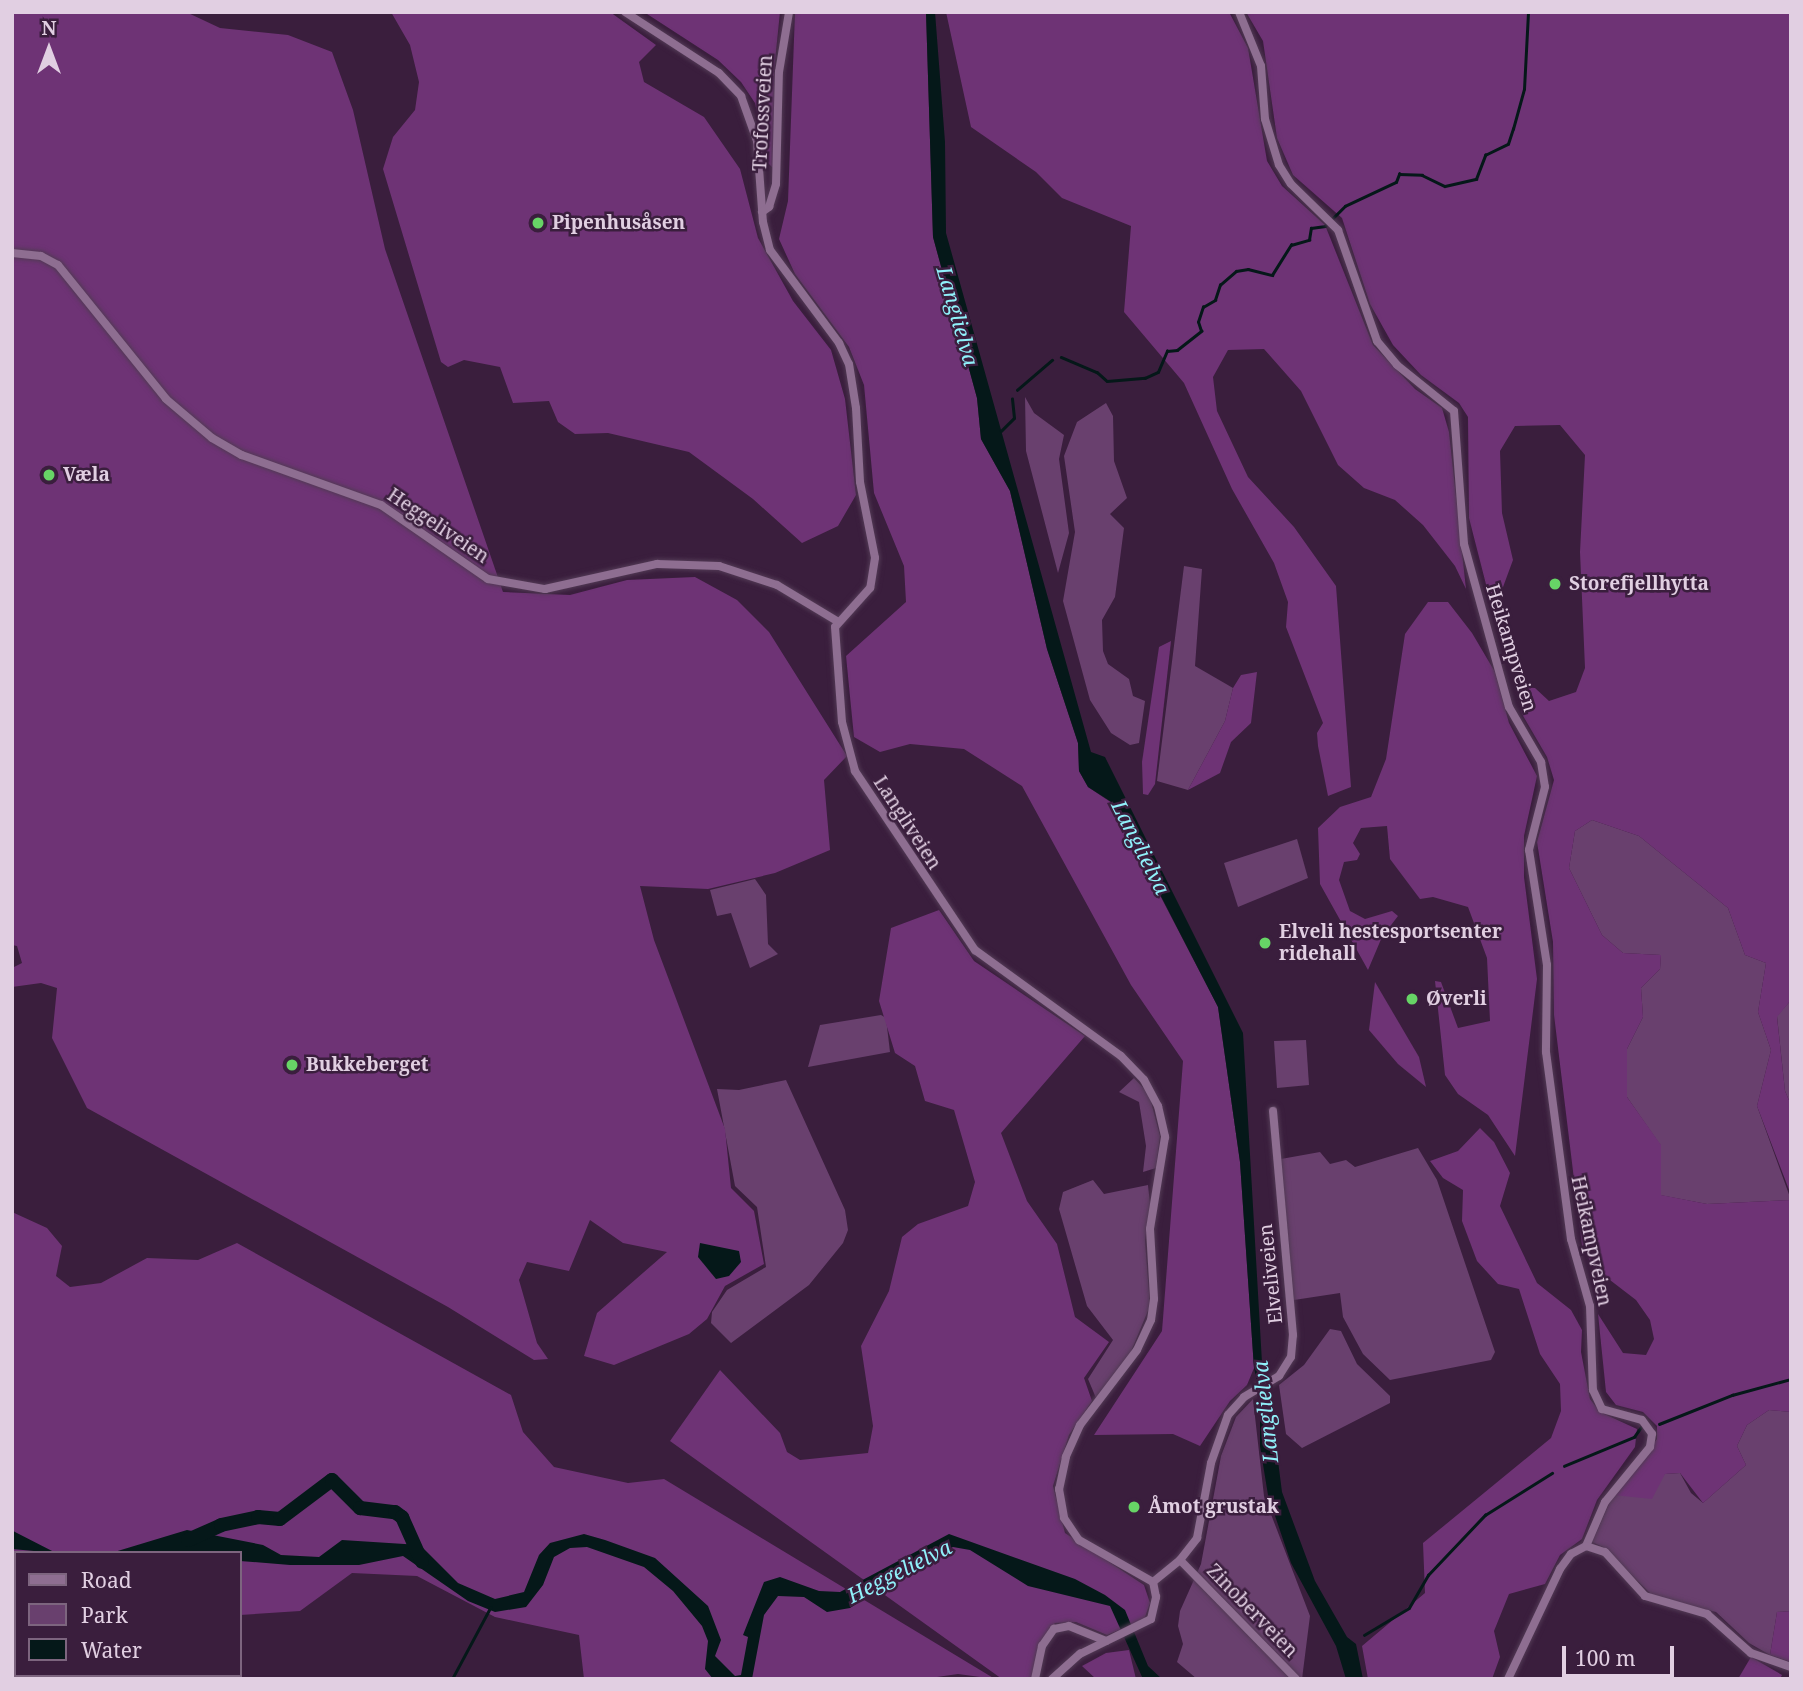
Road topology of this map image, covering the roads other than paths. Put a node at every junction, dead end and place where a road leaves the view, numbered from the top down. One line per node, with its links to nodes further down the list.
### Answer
1 (625, 12): 4 (street)
2 (789, 12): 4 (street, Trofossveien)
3 (1239, 12): 8 (street, Heikampveien)
4 (762, 212): 6 (street)
5 (12, 253): 6 (street, Heggeliveien)
6 (837, 621): 10 (street, Langliveien)
7 (1273, 1111): 9 (street, Elveliveien)
8 (1586, 1546): 12 (street); 16 (street)
9 (1180, 1560): 10 (street, Zinoberveien); 15 (street, Zinoberveien)
10 (1153, 1581): 11 (street)
11 (1110, 1641): 13 (street); 14 (street)
12 (1791, 1667)
13 (1035, 1679)
14 (1052, 1679)
15 (1296, 1679)
16 (1508, 1679)

